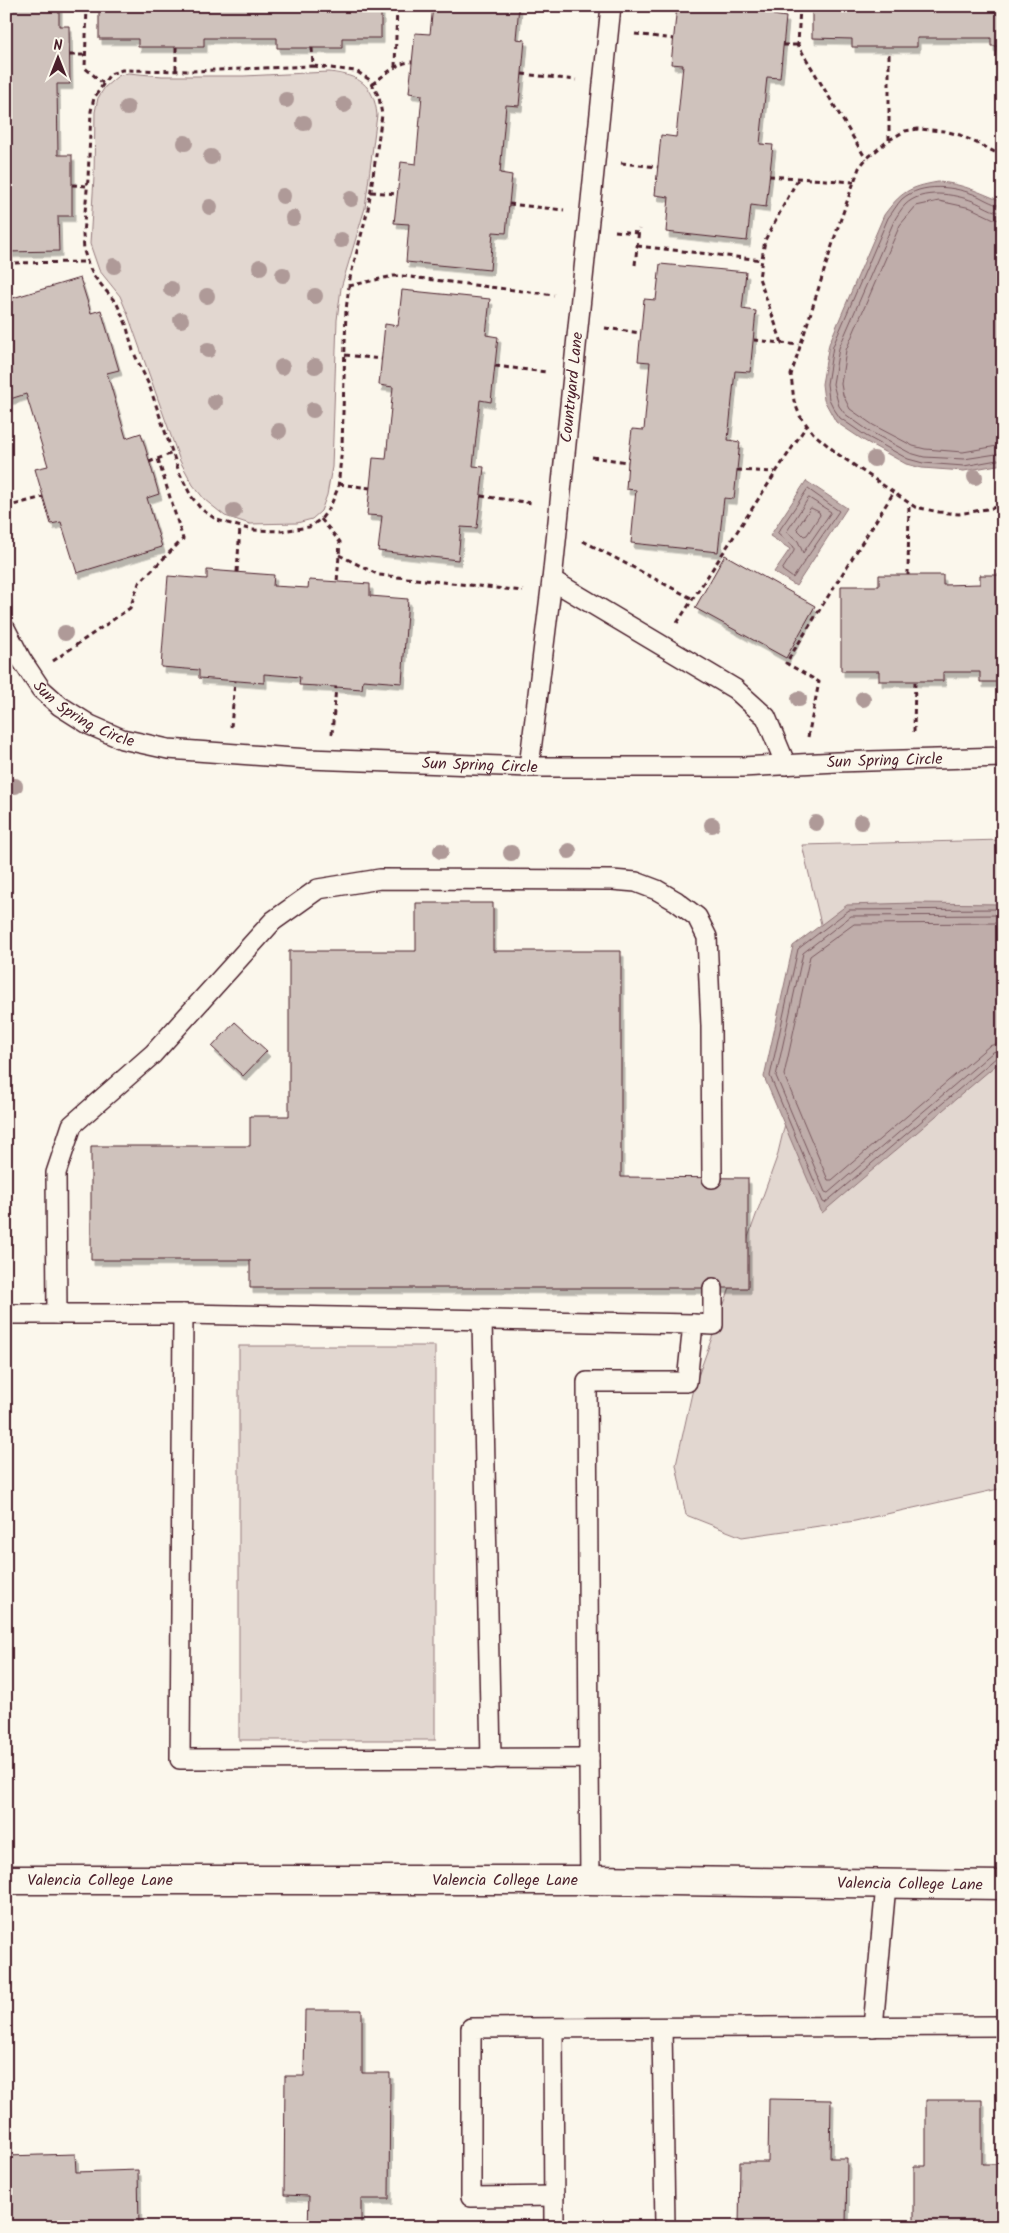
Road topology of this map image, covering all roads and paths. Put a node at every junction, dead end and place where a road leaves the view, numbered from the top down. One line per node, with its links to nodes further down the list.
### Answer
1 (87, 6): 13 (path)
2 (397, 6): 16 (path)
3 (611, 6): 5 (lane, Countryard Lane)
4 (800, 6): 8 (path)
5 (608, 30): 6 (path); 20 (lane, Countryard Lane)
6 (674, 38)
7 (783, 45): 8 (path)
8 (798, 45): 24 (path)
9 (176, 47): 17 (path)
10 (312, 48): 15 (path)
11 (889, 51): 22 (path)
12 (70, 55): 13 (path)
13 (85, 55): 19 (path)
14 (412, 62): 16 (path)
15 (313, 66): 17 (path); 21 (path)
16 (396, 67): 21 (path)
17 (176, 70): 19 (path)
18 (522, 74): 20 (path)
19 (103, 83): 31 (path)
20 (602, 83): 25 (lane, Countryard Lane)
21 (372, 84): 32 (path)
22 (889, 140): 23 (path); 24 (path)
23 (1003, 156)
24 (866, 159): 29 (path)
25 (595, 160): 26 (path); 35 (lane, Countryard Lane)
26 (658, 167)
27 (769, 176): 28 (path)
28 (799, 178): 29 (path); 38 (path)
29 (854, 182): 48 (path)
30 (72, 186): 31 (path)
31 (87, 186): 39 (path)
32 (371, 192): 33 (path); 42 (path)
33 (398, 194)
34 (508, 204): 35 (path)
35 (589, 214): 43 (lane, Countryard Lane)
36 (639, 229): 37 (path)
37 (637, 246): 38 (path); 41 (path)
38 (762, 260): 47 (path)
39 (87, 262): 40 (path); 54 (path)
40 (6, 263)
41 (635, 265)
42 (349, 286): 43 (path); 49 (path)
43 (581, 298): 44 (lane, Countryard Lane)
44 (578, 325): 45 (path); 52 (lane, Countryard Lane)
45 (641, 333)
46 (754, 340): 47 (path)
47 (782, 343): 48 (path)
48 (799, 345): 53 (path)
49 (344, 355): 50 (path); 61 (path)
50 (382, 359)
51 (495, 366): 52 (path)
52 (573, 375): 55 (lane, Countryard Lane)
53 (807, 425): 60 (path); 63 (path)
54 (173, 453): 56 (path); 71 (path)
55 (565, 454): 58 (path); 67 (lane, Countryard Lane)
56 (158, 459): 57 (path); 81 (path)
57 (149, 462)
58 (628, 462)
59 (737, 470): 60 (path)
60 (776, 472): 78 (path)
61 (338, 484): 62 (path); 70 (path)
62 (370, 488)
63 (894, 492): 66 (path); 89 (path)
64 (481, 496): 67 (path)
65 (43, 497): 69 (path)
66 (909, 502): 68 (path); 75 (path)
67 (560, 506): 72 (lane, Countryard Lane)
68 (1003, 506)
69 (6, 507)
70 (321, 519): 71 (path); 73 (path)
71 (240, 527): 74 (path)
72 (558, 527): 77 (lane, Countryard Lane); 78 (path)
73 (340, 555): 76 (path); 77 (path)
74 (236, 572)
75 (908, 575)
76 (338, 582)
77 (551, 587): 80 (lane); 90 (lane, Countryard Lane)
78 (693, 599): 80 (path)
79 (6, 630): 81 (lane, Sun Spring Circle)
80 (662, 646): 89 (lane)
81 (32, 675): 85 (lane, Sun Spring Circle)
82 (236, 680): 85 (path)
83 (915, 680): 88 (path)
84 (336, 687): 87 (path)
85 (228, 752): 87 (lane, Sun Spring Circle)
86 (1003, 757): 88 (lane, Sun Spring Circle)
87 (329, 759): 90 (lane, Sun Spring Circle)
88 (914, 759): 89 (lane, Sun Spring Circle)
89 (794, 765): 90 (lane, Sun Spring Circle)
90 (529, 767)
91 (712, 1178): 94 (lane)
92 (713, 1288): 97 (lane)
93 (6, 1314): 94 (lane)
94 (57, 1314): 95 (lane)
95 (182, 1314): 96 (lane); 99 (lane)
96 (482, 1320): 97 (lane); 99 (lane)
97 (693, 1324): 98 (lane)
98 (589, 1758): 99 (lane); 101 (lane)
99 (491, 1759)
100 (6, 1880): 101 (street, Valencia College Lane)
101 (590, 1880): 102 (street, Valencia College Lane)
102 (886, 1885): 103 (street, Valencia College Lane); 105 (lane)
103 (1003, 1885)
104 (1003, 2026): 105 (lane)
105 (873, 2027): 107 (lane)
106 (554, 2028): 107 (lane); 108 (lane); 108 (lane)
107 (662, 2028): 110 (lane)
108 (554, 2196): 109 (lane)
109 (554, 2227)
110 (665, 2227)

